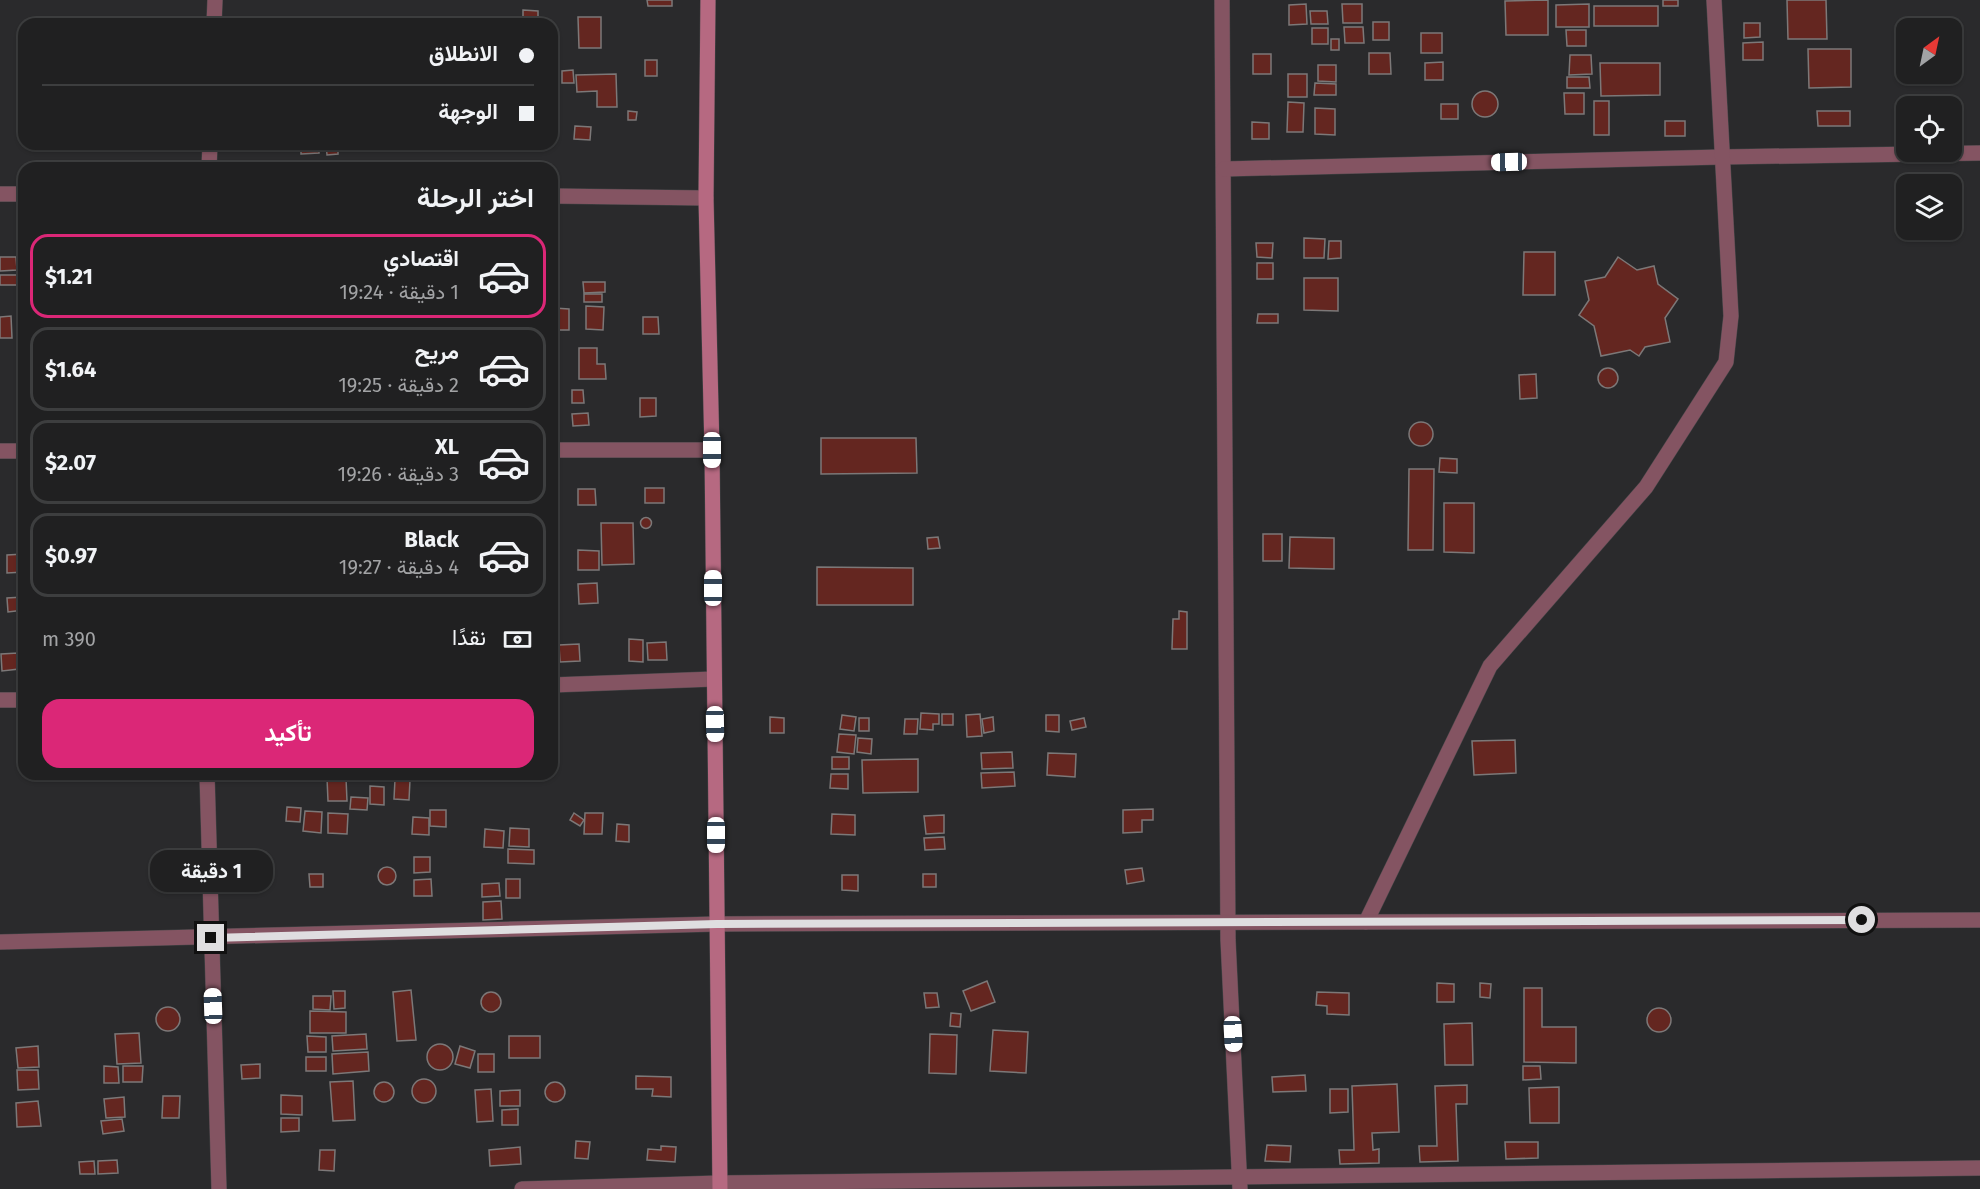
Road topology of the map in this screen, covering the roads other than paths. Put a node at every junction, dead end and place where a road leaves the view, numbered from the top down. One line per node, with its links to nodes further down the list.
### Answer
1 (215, 0): 5 (street)
2 (708, 0): 12 (main road)
3 (1222, 0): 8 (street)
4 (1714, 0): 7 (street)
5 (214, 18)
6 (1980, 153): 7 (street)
7 (1722, 157): 8 (street); 24 (street)
8 (1224, 169): 23 (street)
9 (0, 194): 10 (street)
10 (18, 194)
11 (558, 196): 12 (street)
12 (706, 198): 14 (main road)
13 (558, 450): 14 (street)
14 (712, 450): 17 (main road)
15 (0, 451): 16 (street)
16 (18, 451)
17 (714, 679): 18 (street); 25 (main road)
18 (558, 685)
19 (0, 700): 20 (street)
20 (18, 700)
21 (207, 780): 26 (street)
22 (1980, 920): 24 (street)
23 (1227, 922): 24 (street); 25 (street); 29 (street)
24 (1366, 922)
25 (717, 924): 26 (street); 30 (main road)
26 (211, 938): 27 (street); 31 (street)
27 (0, 942)
28 (1980, 1168): 29 (street)
29 (1240, 1183): 30 (street)
30 (719, 1186): 32 (street)
31 (219, 1189)
32 (522, 1189)

